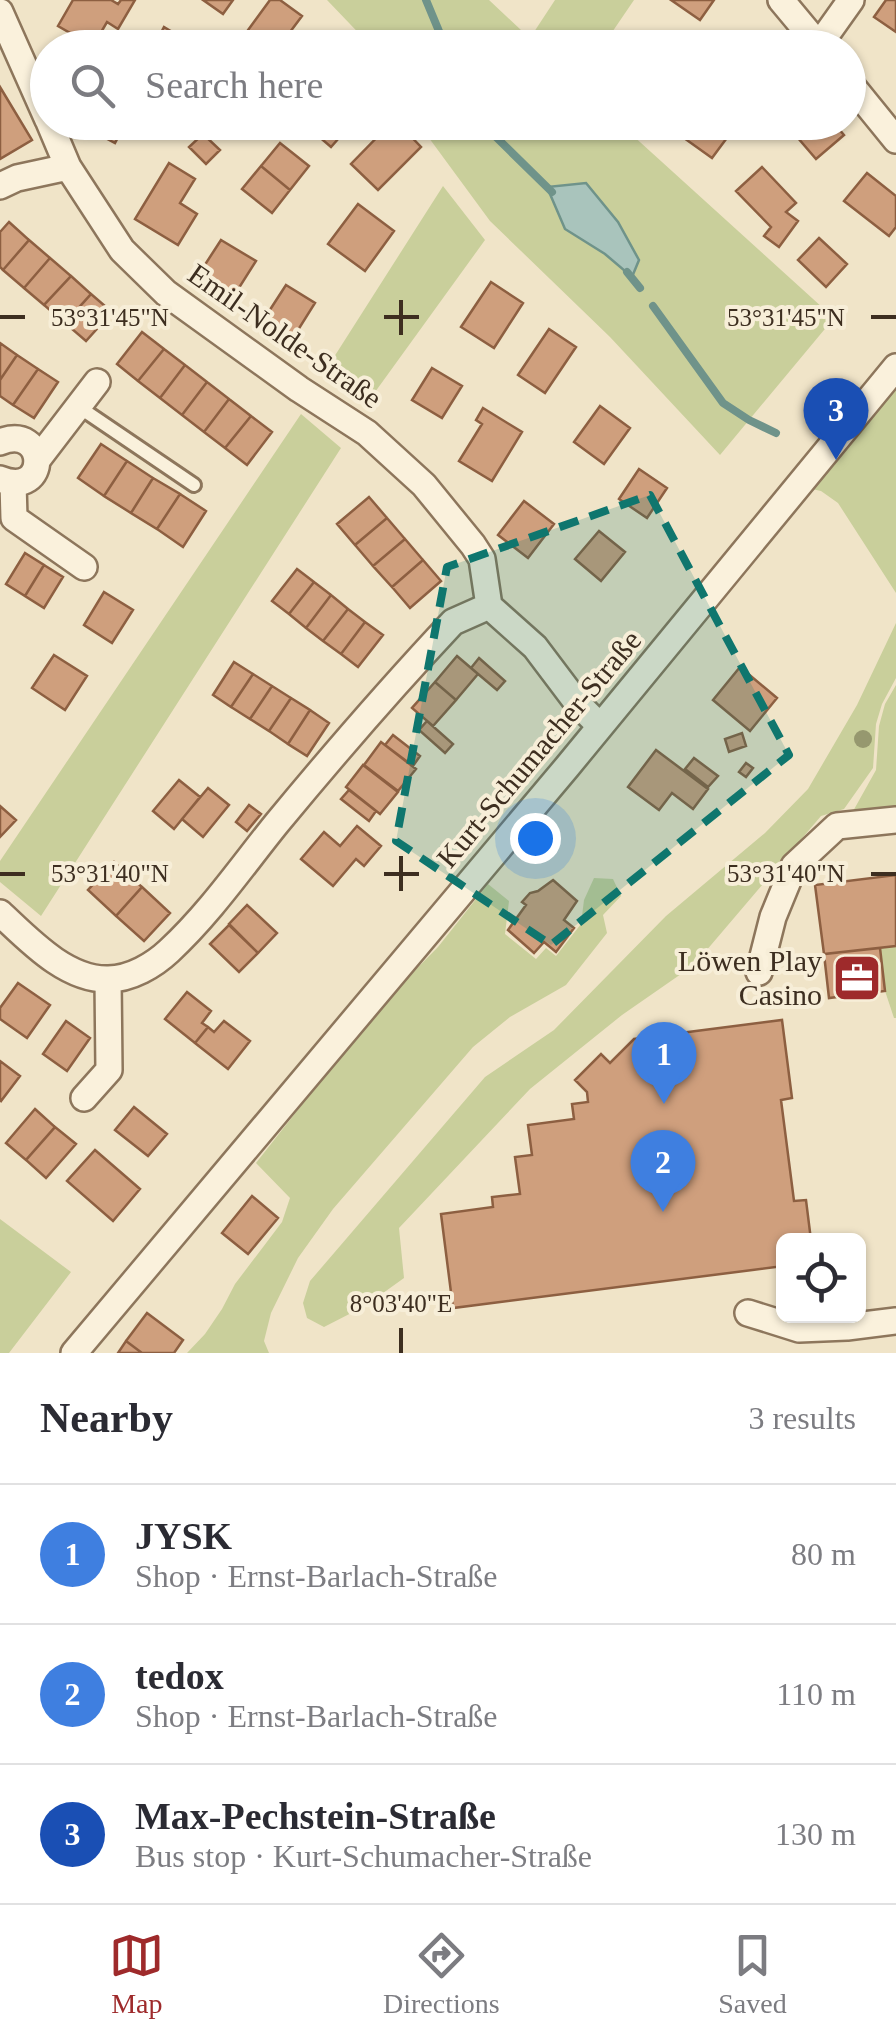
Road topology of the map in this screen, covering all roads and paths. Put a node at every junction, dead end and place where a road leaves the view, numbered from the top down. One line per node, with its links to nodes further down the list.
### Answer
1 (781, 0): 4 (street)
2 (850, 0): 5 (street)
3 (0, 12): 6 (street, Emil-Nolde-Straße)
4 (806, 30)
5 (830, 30)
6 (30, 80)
7 (866, 104): 9 (street)
8 (56, 140): 10 (street, Emil-Nolde-Straße)
9 (896, 140)
10 (68, 167): 11 (street); 20 (street, Emil-Nolde-Straße)
11 (0, 186)
12 (896, 367): 21 (street, Kurt-Schumacher-Straße)
13 (97, 382): 14 (street)
14 (79, 407): 16 (street); 18 (lane)
15 (0, 442): 16 (street)
16 (38, 459): 17 (street)
17 (7, 481): 19 (street)
18 (194, 485)
19 (84, 566)
20 (489, 606): 21 (street); 25 (street)
21 (600, 726): 29 (street, Kurt-Schumacher-Straße)
22 (896, 820): 24 (street)
23 (0, 913): 25 (street)
24 (759, 972)
25 (108, 979): 26 (street)
26 (84, 1098)
27 (748, 1313): 28 (street)
28 (896, 1321)
29 (74, 1353)

